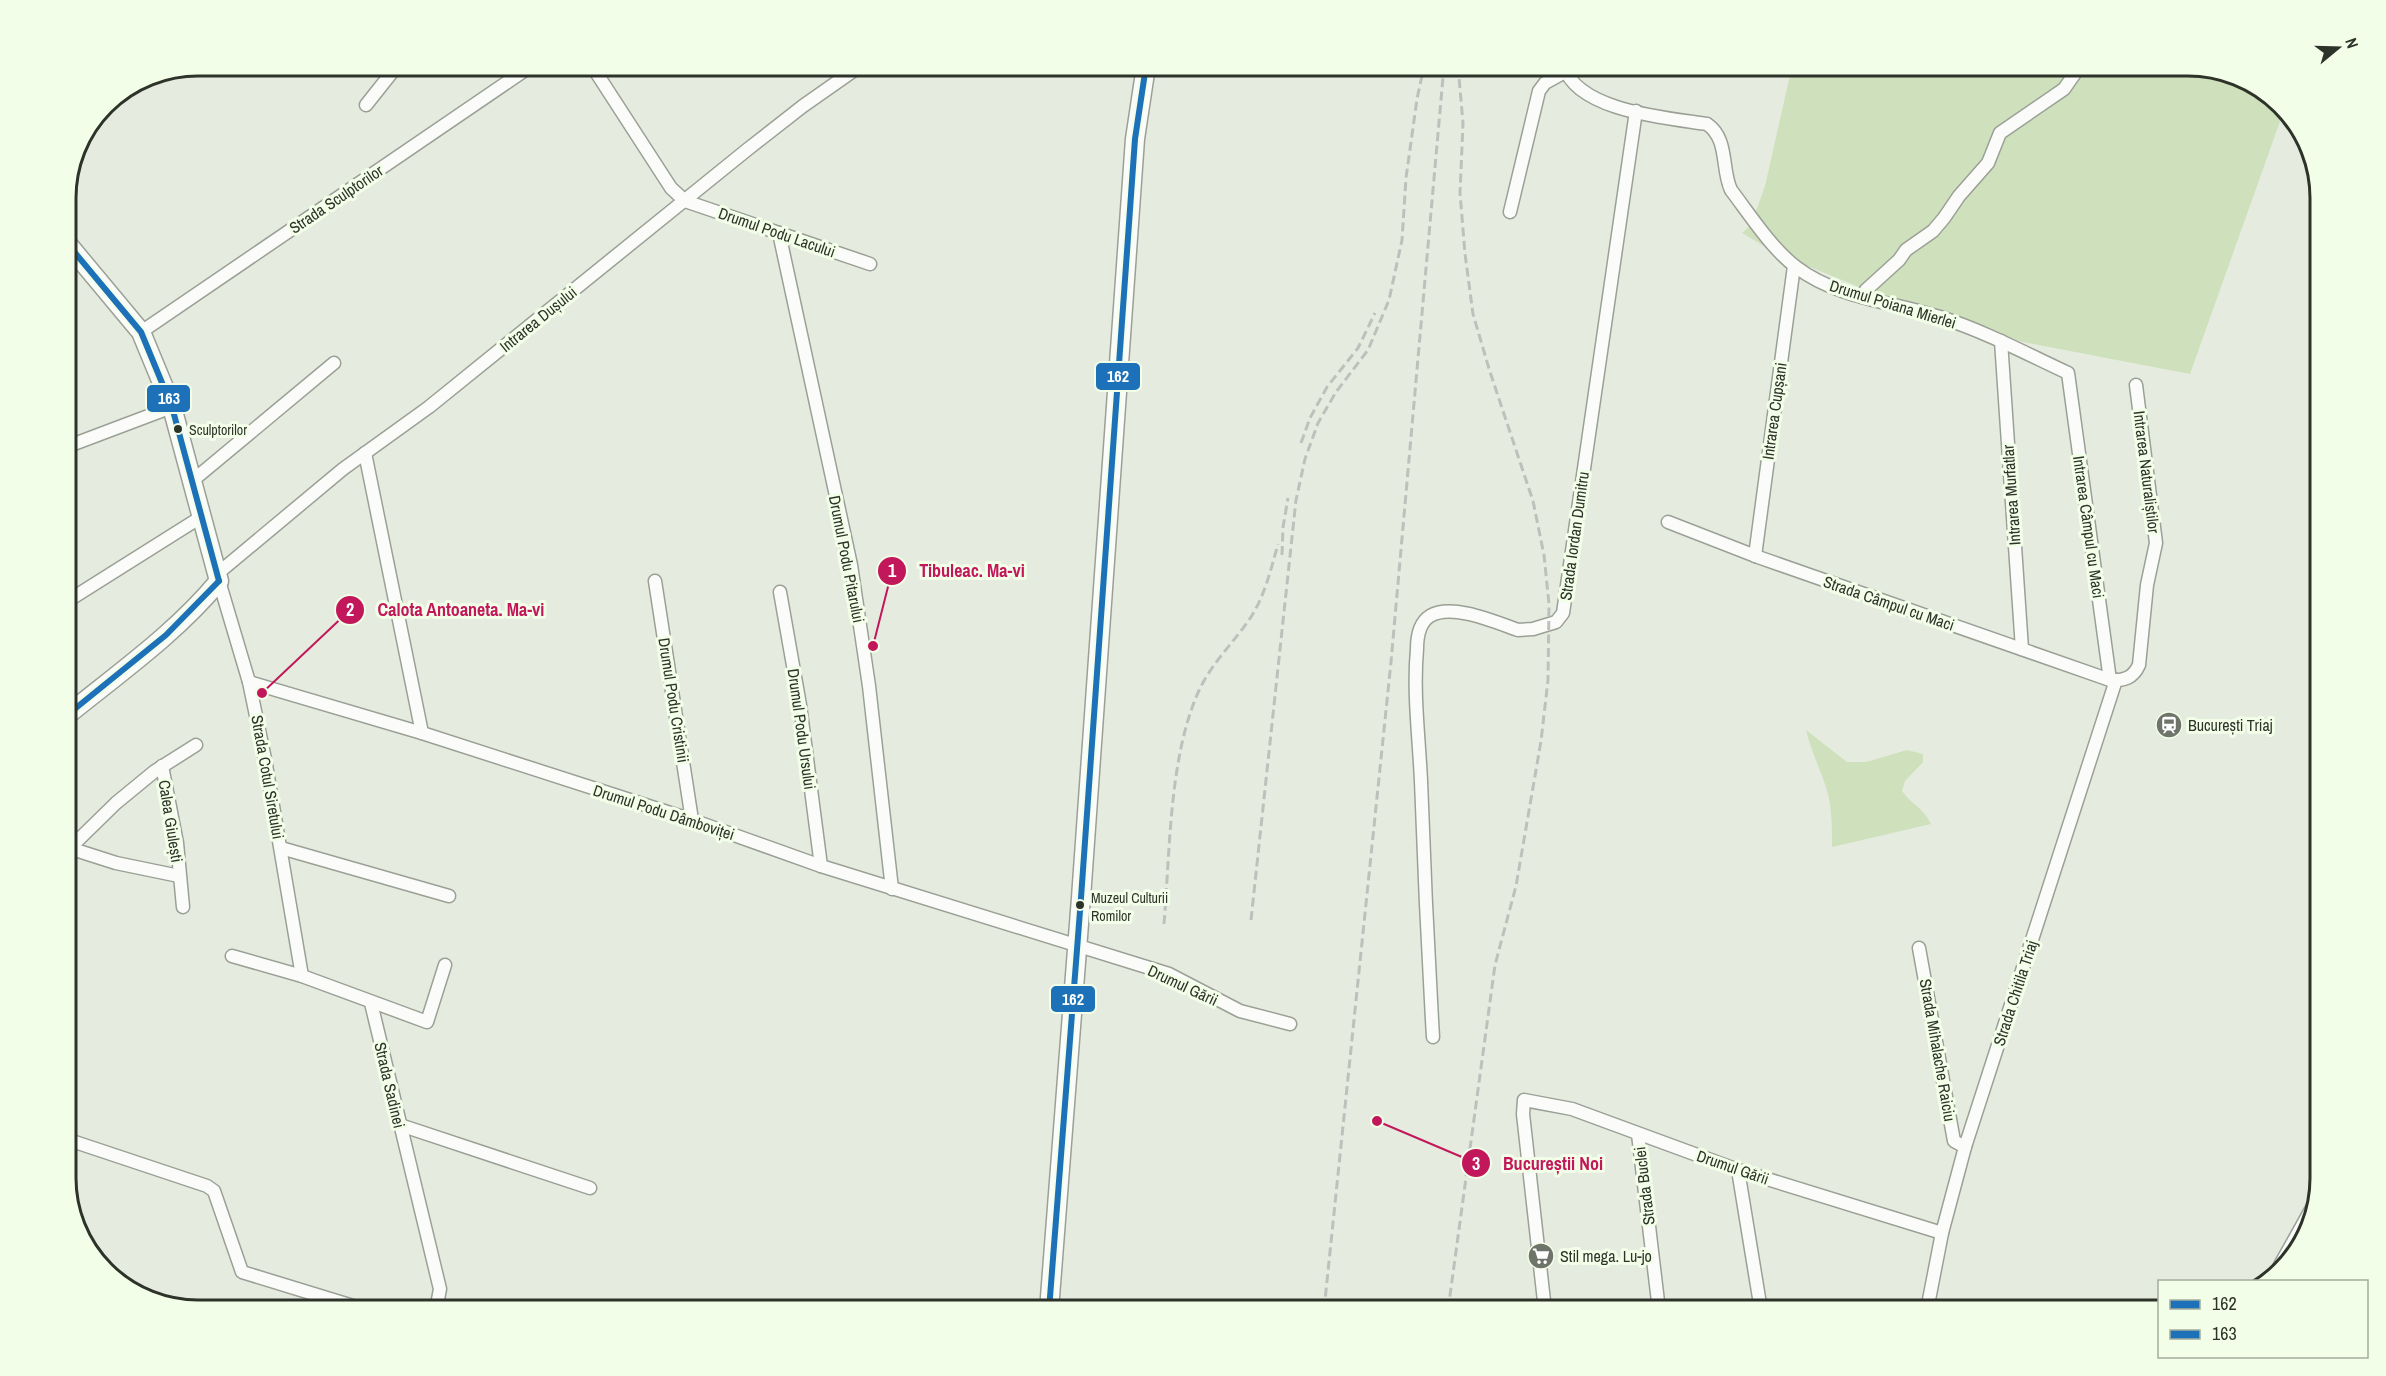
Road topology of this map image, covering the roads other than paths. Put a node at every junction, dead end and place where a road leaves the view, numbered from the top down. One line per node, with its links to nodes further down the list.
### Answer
1 (388, 77): 9 (street)
2 (515, 77): 18 (street, Strada Sculptorilor)
3 (599, 77): 11 (street)
4 (844, 77): 11 (street, Intrarea Dușului)
5 (1144, 77): 50 (main road)
6 (1554, 77): 12 (street)
7 (1569, 77): 10 (street, Drumul Poiana Mierlei)
8 (2072, 77): 17 (street)
9 (366, 105)
10 (1636, 111): 16 (street, Drumul Poiana Mierlei); 57 (street, Strada Iordan Dumitru)
11 (685, 201): 13 (street, Drumul Podu Lacului); 25 (street, Intrarea Dușului)
12 (1510, 212)
13 (779, 233): 15 (street, Drumul Podu Lacului); 47 (street, Drumul Podu Pitarului)
14 (77, 255): 18 (main road)
15 (870, 264)
16 (1794, 266): 17 (street, Drumul Poiana Mierlei); 29 (street, Intrarea Cupșani)
17 (1862, 297): 19 (street, Drumul Poiana Mierlei)
18 (141, 332): 23 (main road)
19 (2001, 341): 21 (street, Drumul Poiana Mierlei); 34 (street, Intrarea Murfatlar)
20 (334, 363): 26 (street)
21 (2068, 374): 35 (street, Intrarea Câmpul cu Maci)
22 (2136, 385): 35 (street, Intrarea Naturaliștilor)
23 (172, 408): 24 (street); 26 (main road)
24 (77, 443)
25 (365, 453): 30 (street, Intrarea Dușului); 38 (street)
26 (191, 482): 27 (main road)
27 (201, 517): 30 (main road); 33 (street)
28 (1668, 522): 29 (street, Strada Câmpul cu Maci)
29 (1755, 556): 34 (street, Strada Câmpul cu Maci)
30 (218, 578): 36 (street, Strada Cotul Siretului); 37 (main road)
31 (655, 581): 41 (street, Drumul Podu Cristinii)
32 (780, 592): 45 (street, Drumul Podu Ursului)
33 (77, 595)
34 (2022, 649): 35 (street, Strada Câmpul cu Maci)
35 (2113, 680): 61 (street, Strada Chitila Triaj)
36 (249, 682): 38 (street, Drumul Podu Dâmboviței); 43 (street, Strada Cotul Siretului)
37 (77, 707)
38 (422, 734): 41 (street, Drumul Podu Dâmboviței)
39 (196, 745): 40 (street, Calea Giulești)
40 (162, 766): 42 (street, Calea Giulești); 46 (street, Calea Giulești)
41 (692, 820): 45 (street, Drumul Podu Dâmboviței)
42 (77, 840)
43 (281, 848): 48 (street); 54 (street, Strada Cotul Siretului)
44 (77, 851): 46 (street, Calea Giulești)
45 (821, 866): 47 (street, Drumul Podu Dâmboviței)
46 (179, 876): 49 (street, Calea Giulești)
47 (892, 889): 50 (street, Drumul Podu Dâmboviței)
48 (449, 896)
49 (183, 907)
50 (1077, 944): 56 (street, Drumul Gării); 67 (main road)
51 (1919, 948): 61 (street, Strada Mihalache Raiciu)
52 (232, 956): 54 (street)
53 (446, 965): 55 (street)
54 (303, 976): 55 (street)
55 (371, 1002): 58 (street, Strada Sadinei)
56 (1290, 1024)
57 (1432, 1037)
58 (400, 1125): 63 (street); 66 (street, Strada Sadinei)
59 (1638, 1134): 62 (street, Drumul Gării); 68 (street, Drumul Gării); 69 (street, Strada Buclei)
60 (77, 1143): 65 (street)
61 (1965, 1147): 64 (street, Strada Chitila Triaj)
62 (1738, 1170): 64 (street, Drumul Gării); 70 (street)
63 (590, 1188)
64 (1942, 1233): 71 (street, Strada Chitila Triaj)
65 (328, 1300)
66 (438, 1300)
67 (1050, 1300)
68 (1544, 1300)
69 (1658, 1300)
70 (1759, 1300)
71 (1929, 1300)

